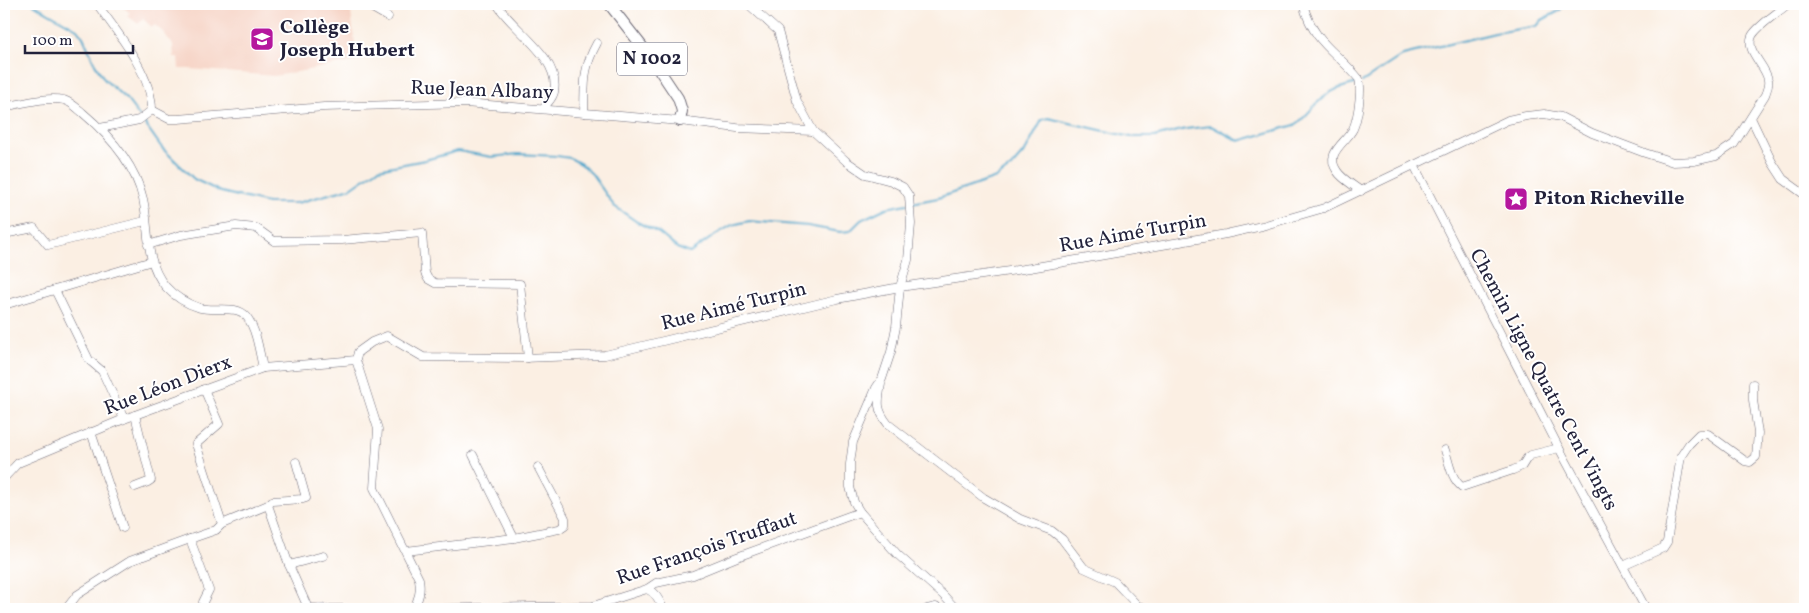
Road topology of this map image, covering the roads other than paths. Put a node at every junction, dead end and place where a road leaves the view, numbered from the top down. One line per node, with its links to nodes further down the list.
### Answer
1 (97, 4): 13 (street)
2 (378, 4): 8 (street)
3 (497, 4): 12 (street)
4 (608, 4): 16 (main road, N 1002)
5 (748, 4): 18 (street)
6 (1303, 4): 20 (street)
7 (1788, 4): 15 (street, Rue Aimé Turpin)
8 (368, 5): 9 (street)
9 (388, 17)
10 (597, 43): 14 (street)
11 (4, 107): 17 (street)
12 (544, 108): 13 (street, Rue Jean Albany); 14 (street, Rue Jean Albany)
13 (150, 112): 17 (street)
14 (584, 113): 16 (street, Rue Jean Albany)
15 (1751, 118): 19 (street, Rue Aimé Turpin); 21 (street)
16 (680, 121): 18 (street, Rue Jean Albany)
17 (100, 128): 22 (street)
18 (813, 131): 26 (street)
19 (1414, 166): 20 (street, Rue Aimé Turpin); 38 (street, Chemin Ligne Quatre Cent Vingts)
20 (1361, 191): 26 (street, Rue Aimé Turpin)
21 (1805, 196)
22 (145, 221): 23 (street); 24 (street)
23 (4, 234)
24 (148, 245): 25 (street); 29 (street)
25 (152, 261): 27 (street); 31 (street)
26 (900, 288): 29 (street, Rue Aimé Turpin); 32 (street)
27 (55, 290): 28 (street); 36 (street)
28 (4, 305)
29 (528, 358): 30 (street, Rue Aimé Turpin)
30 (356, 360): 31 (street, Rue Léon Dierx); 51 (street)
31 (263, 368): 34 (street, Rue Léon Dierx)
32 (882, 379): 46 (street); 67 (street)
33 (1753, 384): 54 (street)
34 (204, 389): 35 (street, Rue Léon Dierx); 47 (street)
35 (135, 414): 36 (street, Rue Léon Dierx); 44 (street)
36 (124, 418): 37 (street, Rue Léon Dierx)
37 (91, 432): 43 (street, Rue Léon Dierx); 48 (street)
38 (1559, 448): 39 (street); 54 (street, Chemin Ligne Quatre Cent Vingts)
39 (1445, 450)
40 (474, 455): 49 (street)
41 (296, 462): 45 (street)
42 (538, 467): 49 (street)
43 (4, 478)
44 (135, 487)
45 (268, 505): 47 (street); 53 (street)
46 (860, 512): 55 (street, Rue François Truffaut); 66 (street)
47 (222, 524): 50 (street)
48 (123, 528)
49 (514, 538): 51 (street)
50 (190, 539): 57 (street); 58 (street)
51 (406, 551): 61 (street)
52 (323, 556): 53 (street)
53 (289, 565): 56 (street)
54 (1623, 566): 68 (street, Chemin Ligne Quatre Cent Vingts)
55 (647, 589): 62 (street, Rue François Truffaut); 63 (street)
56 (304, 608): 59 (street)
57 (66, 609)
58 (205, 609)
59 (347, 609): 60 (street)
60 (350, 609)
61 (413, 609): 62 (street, Rue François Truffaut)
62 (426, 609)
63 (663, 609)
64 (927, 609): 65 (street)
65 (939, 609)
66 (956, 609)
67 (1149, 609)
68 (1646, 609)

